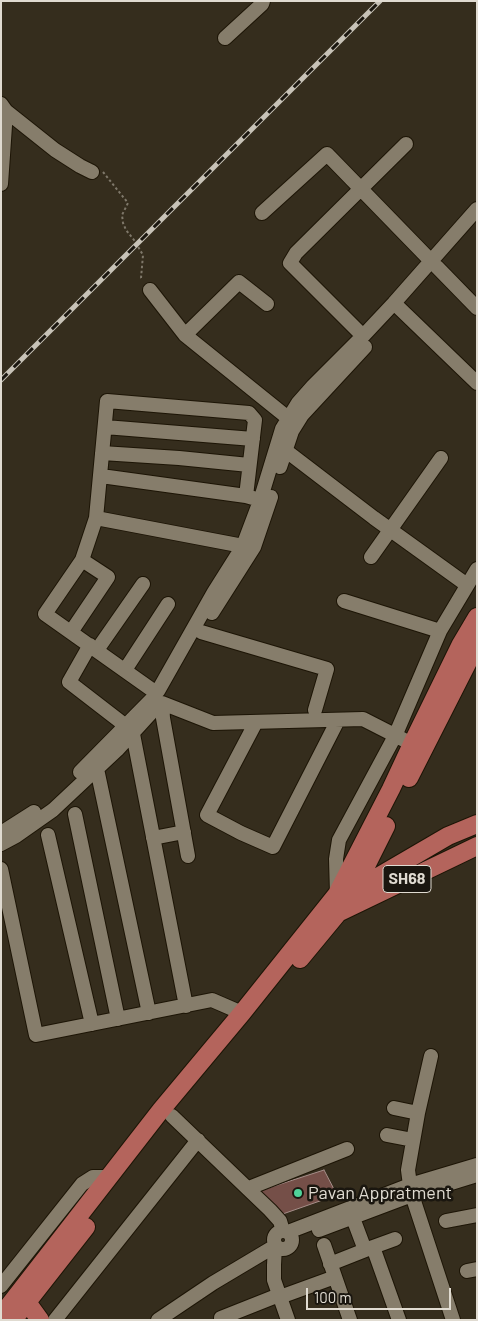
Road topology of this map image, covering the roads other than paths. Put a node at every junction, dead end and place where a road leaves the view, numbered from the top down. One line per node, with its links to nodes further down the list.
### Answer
1 (263, 1): 2 (street)
2 (225, 38)
3 (4, 107): 5 (street); 6 (street)
4 (406, 144): 7 (street)
5 (92, 172)
6 (1, 184)
7 (361, 190): 9 (street); 11 (street); 17 (street)
8 (477, 209): 11 (street)
9 (262, 213)
10 (477, 222): 11 (street)
11 (434, 264): 14 (street); 15 (street)
12 (150, 290): 16 (street)
13 (267, 304): 16 (street)
14 (397, 306): 17 (street); 18 (street); 22 (street)
15 (477, 308)
16 (185, 335): 19 (street)
17 (363, 336): 19 (street)
18 (477, 383)
19 (288, 418): 28 (street)
20 (105, 427): 21 (street); 21 (street); 23 (street)
21 (252, 439): 25 (street)
22 (285, 450): 30 (street); 42 (street)
23 (102, 453): 25 (street); 26 (street)
24 (441, 458): 30 (street)
25 (249, 465): 27 (street)
26 (101, 476): 27 (street); 29 (street)
27 (246, 496): 28 (street)
28 (260, 500): 31 (street)
29 (96, 518): 31 (street); 33 (street)
30 (391, 530): 32 (street); 36 (street)
31 (243, 546): 46 (street)
32 (371, 558)
33 (82, 560): 41 (street); 41 (street)
34 (477, 568): 36 (street)
35 (143, 584): 44 (street)
36 (467, 585): 40 (street)
37 (344, 601): 40 (street)
38 (168, 604): 45 (street)
39 (477, 617): 52 (main road)
40 (440, 631): 51 (street)
41 (71, 632): 44 (street)
42 (201, 632): 46 (street); 47 (street)
43 (477, 644): 65 (main road)
44 (94, 648): 45 (street); 50 (street)
45 (125, 670): 46 (street)
46 (158, 698): 49 (street); 50 (street); 57 (street)
47 (314, 710)
48 (338, 720): 49 (street); 49 (street); 51 (street)
49 (256, 722)
50 (129, 730): 53 (street); 54 (street); 60 (street)
51 (396, 736): 52 (street); 65 (street)
52 (412, 744): 65 (main road)
53 (97, 769): 54 (street); 69 (street)
54 (40, 814): 58 (street); 61 (street)
55 (75, 814): 71 (street)
56 (477, 824): 65 (main road, SH68)
57 (184, 832): 60 (street); 63 (street)
58 (1, 834)
59 (48, 835): 72 (street)
60 (153, 838): 68 (street)
61 (1, 844)
62 (477, 846): 66 (main road, SH68)
63 (188, 856)
64 (1, 869): 72 (street)
65 (345, 893): 66 (main road); 67 (main road)
66 (338, 913): 67 (main road, SH68); 76 (main road)
67 (318, 918): 70 (main road)
68 (186, 1006): 69 (street); 70 (street)
69 (149, 1013): 71 (street)
70 (242, 1013): 83 (main road)
71 (118, 1019): 72 (street)
72 (92, 1024)
73 (431, 1056): 75 (street)
74 (394, 1108): 75 (street)
75 (418, 1113): 79 (street)
76 (172, 1116): 78 (street); 98 (main road)
77 (387, 1135): 79 (street)
78 (198, 1140): 84 (street); 103 (street)
79 (413, 1140): 85 (street)
80 (347, 1149): 84 (street)
81 (477, 1165): 85 (street)
82 (477, 1175): 85 (street)
83 (109, 1177): 96 (street); 99 (main road)
84 (249, 1188): 89 (street)
85 (411, 1190): 87 (street); 89 (street); 108 (street)
86 (477, 1215): 88 (street)
87 (353, 1218): 89 (street); 93 (street)
88 (446, 1221)
89 (288, 1235): 92 (street)
90 (394, 1239): 93 (street)
91 (324, 1245): 94 (street)
92 (275, 1246): 97 (street); 104 (street)
93 (369, 1248): 94 (street); 107 (street)
94 (330, 1264): 95 (street)
95 (335, 1277): 97 (street); 106 (street)
96 (1, 1286)
97 (280, 1296): 100 (street); 105 (street)
98 (27, 1302): 101 (main road); 102 (main road)
99 (1, 1316)
100 (220, 1319)
101 (13, 1320)
102 (40, 1320)
103 (55, 1320)
104 (158, 1320)
105 (288, 1320)
106 (350, 1320)
107 (399, 1320)
108 (453, 1320)

